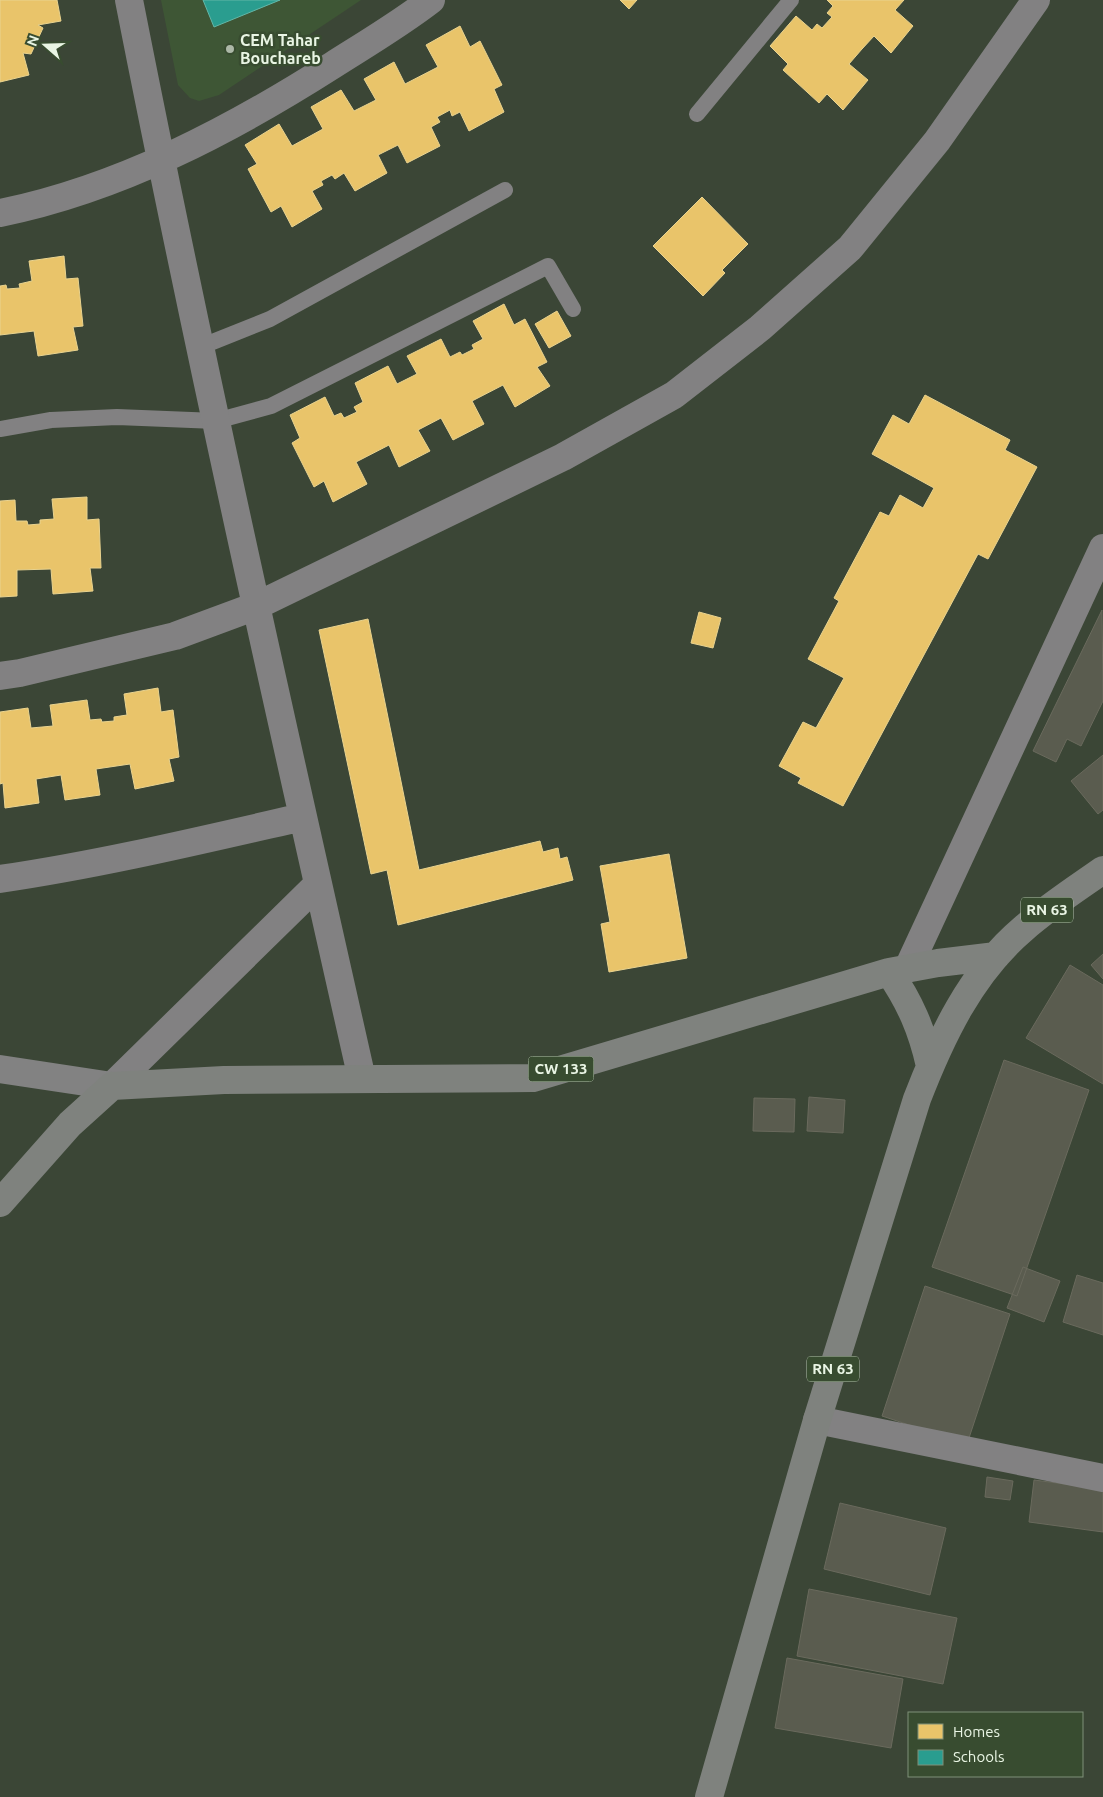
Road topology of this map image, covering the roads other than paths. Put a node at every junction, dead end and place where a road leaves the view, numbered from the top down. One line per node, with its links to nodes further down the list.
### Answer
1 (129, 0): 6 (street)
2 (431, 0): 6 (street)
3 (790, 0): 5 (lane)
4 (1036, 0): 14 (street)
5 (697, 114)
6 (160, 161): 8 (street); 10 (street)
7 (505, 190): 10 (lane)
8 (0, 213)
9 (573, 309): 11 (lane)
10 (200, 347): 11 (street)
11 (216, 421): 12 (lane); 14 (street)
12 (0, 429)
13 (1103, 548): 21 (street)
14 (256, 606): 15 (street); 16 (street)
15 (0, 676)
16 (303, 817): 18 (street); 19 (street)
17 (1103, 870): 20 (main road, RN 63)
18 (0, 879)
19 (318, 884): 24 (street); 25 (street)
20 (996, 956): 21 (main road, CW 133); 22 (main road, RN 63)
21 (898, 970): 22 (main road); 24 (main road, CW 133)
22 (930, 1066): 27 (main road, RN 63)
23 (0, 1069): 25 (main road, CW 133)
24 (362, 1079): 25 (main road, CW 133)
25 (112, 1086): 26 (main road)
26 (0, 1203)
27 (817, 1420): 28 (street); 29 (main road, RN 63)
28 (1103, 1478)
29 (709, 1797)

